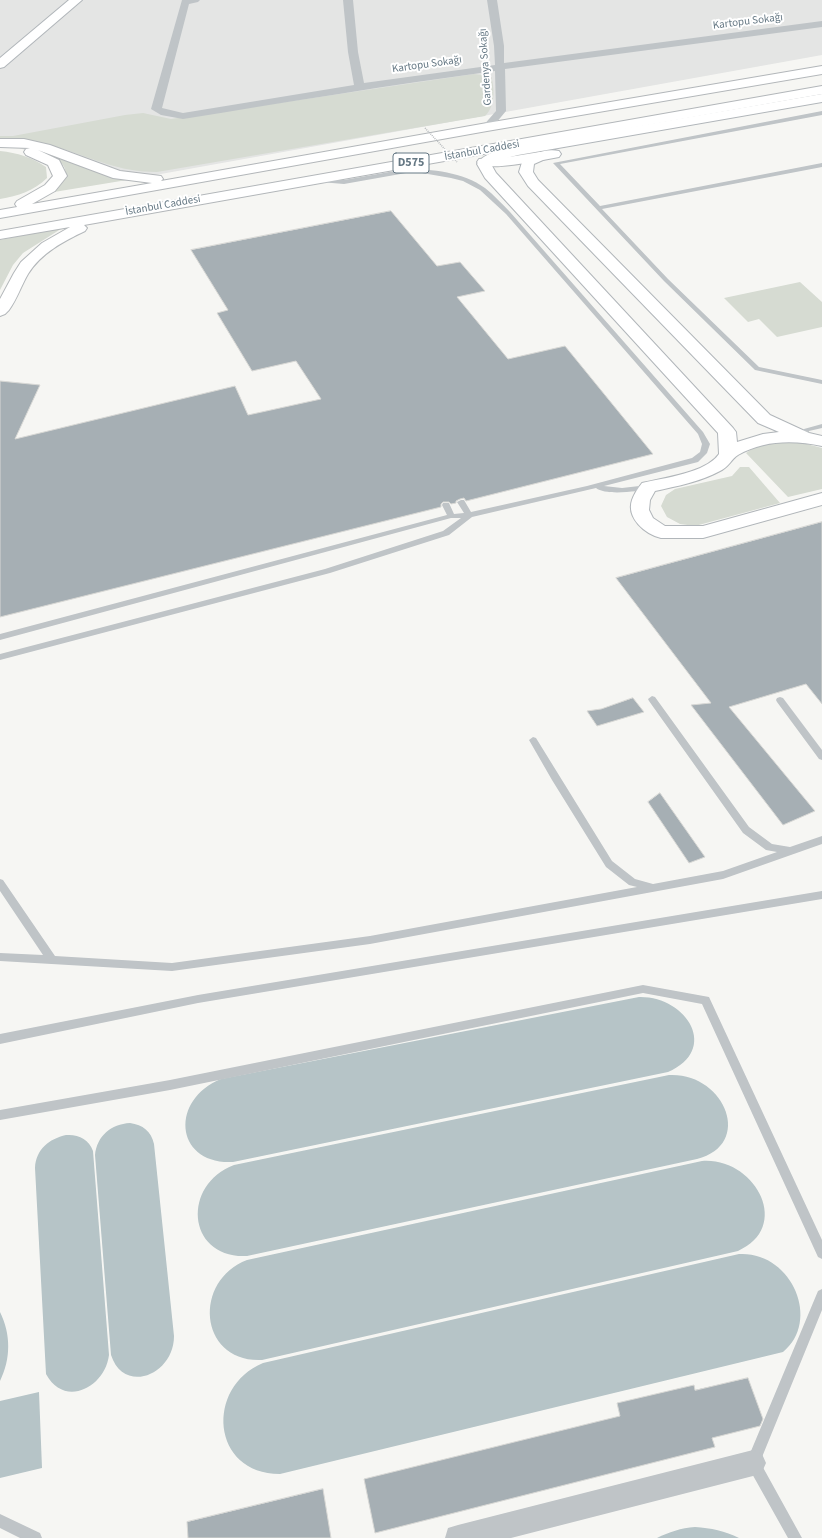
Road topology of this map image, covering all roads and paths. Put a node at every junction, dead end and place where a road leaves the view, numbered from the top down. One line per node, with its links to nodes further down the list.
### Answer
1 (64, 0): 7 (main road)
2 (76, 0): 8 (main road)
3 (195, 0): 11 (street, Kartopu Sokağı)
4 (348, 0): 11 (street)
5 (492, 0): 9 (street, Gardenya Sokağı)
6 (822, 24): 9 (street, Kartopu Sokağı)
7 (0, 53)
8 (0, 64)
9 (500, 67): 11 (street, Kartopu Sokağı); 16 (street, Gardenya Sokağı)
10 (822, 70): 16 (main road, İstanbul Caddesi)
11 (360, 88)
12 (822, 90): 21 (main road, İstanbul Caddesi / D575)
13 (822, 98): 24 (main road)
14 (822, 106): 20 (main road)
15 (822, 113): 27 (lane)
16 (487, 127): 25 (main road, İstanbul Caddesi)
17 (425, 128): 22 (path, bridge)
18 (0, 143): 25 (main road)
19 (0, 148): 28 (main road)
20 (540, 156): 24 (main road); 34 (main road)
21 (441, 158): 22 (main road); 26 (main road, İstanbul Caddesi / D575)
22 (461, 162): 24 (main road)
23 (822, 165): 27 (lane)
24 (488, 168): 36 (main road)
25 (231, 174): 28 (main road, İstanbul Caddesi)
26 (318, 180): 29 (main road, İstanbul Caddesi / D575); 38 (lane)
27 (599, 208): 32 (lane)
28 (0, 213)
29 (124, 213): 30 (main road, İstanbul Caddesi / D575); 31 (main road)
30 (0, 235)
31 (0, 311)
32 (822, 382)
33 (822, 426): 34 (lane)
34 (804, 438): 35 (main road); 36 (main road)
35 (822, 441)
36 (729, 452): 37 (main road)
37 (648, 487): 38 (lane); 39 (main road)
38 (588, 488): 42 (lane)
39 (822, 499)
40 (461, 502): 42 (lane)
41 (446, 505): 43 (lane)
42 (469, 515): 43 (lane); 45 (lane)
43 (451, 516): 44 (lane)
44 (0, 637)
45 (0, 657)
46 (652, 699): 51 (lane)
47 (780, 700): 49 (lane)
48 (533, 740): 53 (lane)
49 (822, 757)
50 (822, 840): 51 (lane)
51 (791, 851): 53 (lane)
52 (0, 883): 56 (lane)
53 (654, 888): 56 (lane)
54 (822, 895): 57 (lane)
55 (0, 957): 56 (lane)
56 (52, 960)
57 (0, 1039)
58 (0, 1115): 59 (lane)
59 (822, 1253)
60 (822, 1295): 61 (lane)
61 (753, 1463): 64 (street); 65 (lane)
62 (0, 1521): 63 (lane)
63 (36, 1538)
64 (458, 1538)
65 (795, 1538)

